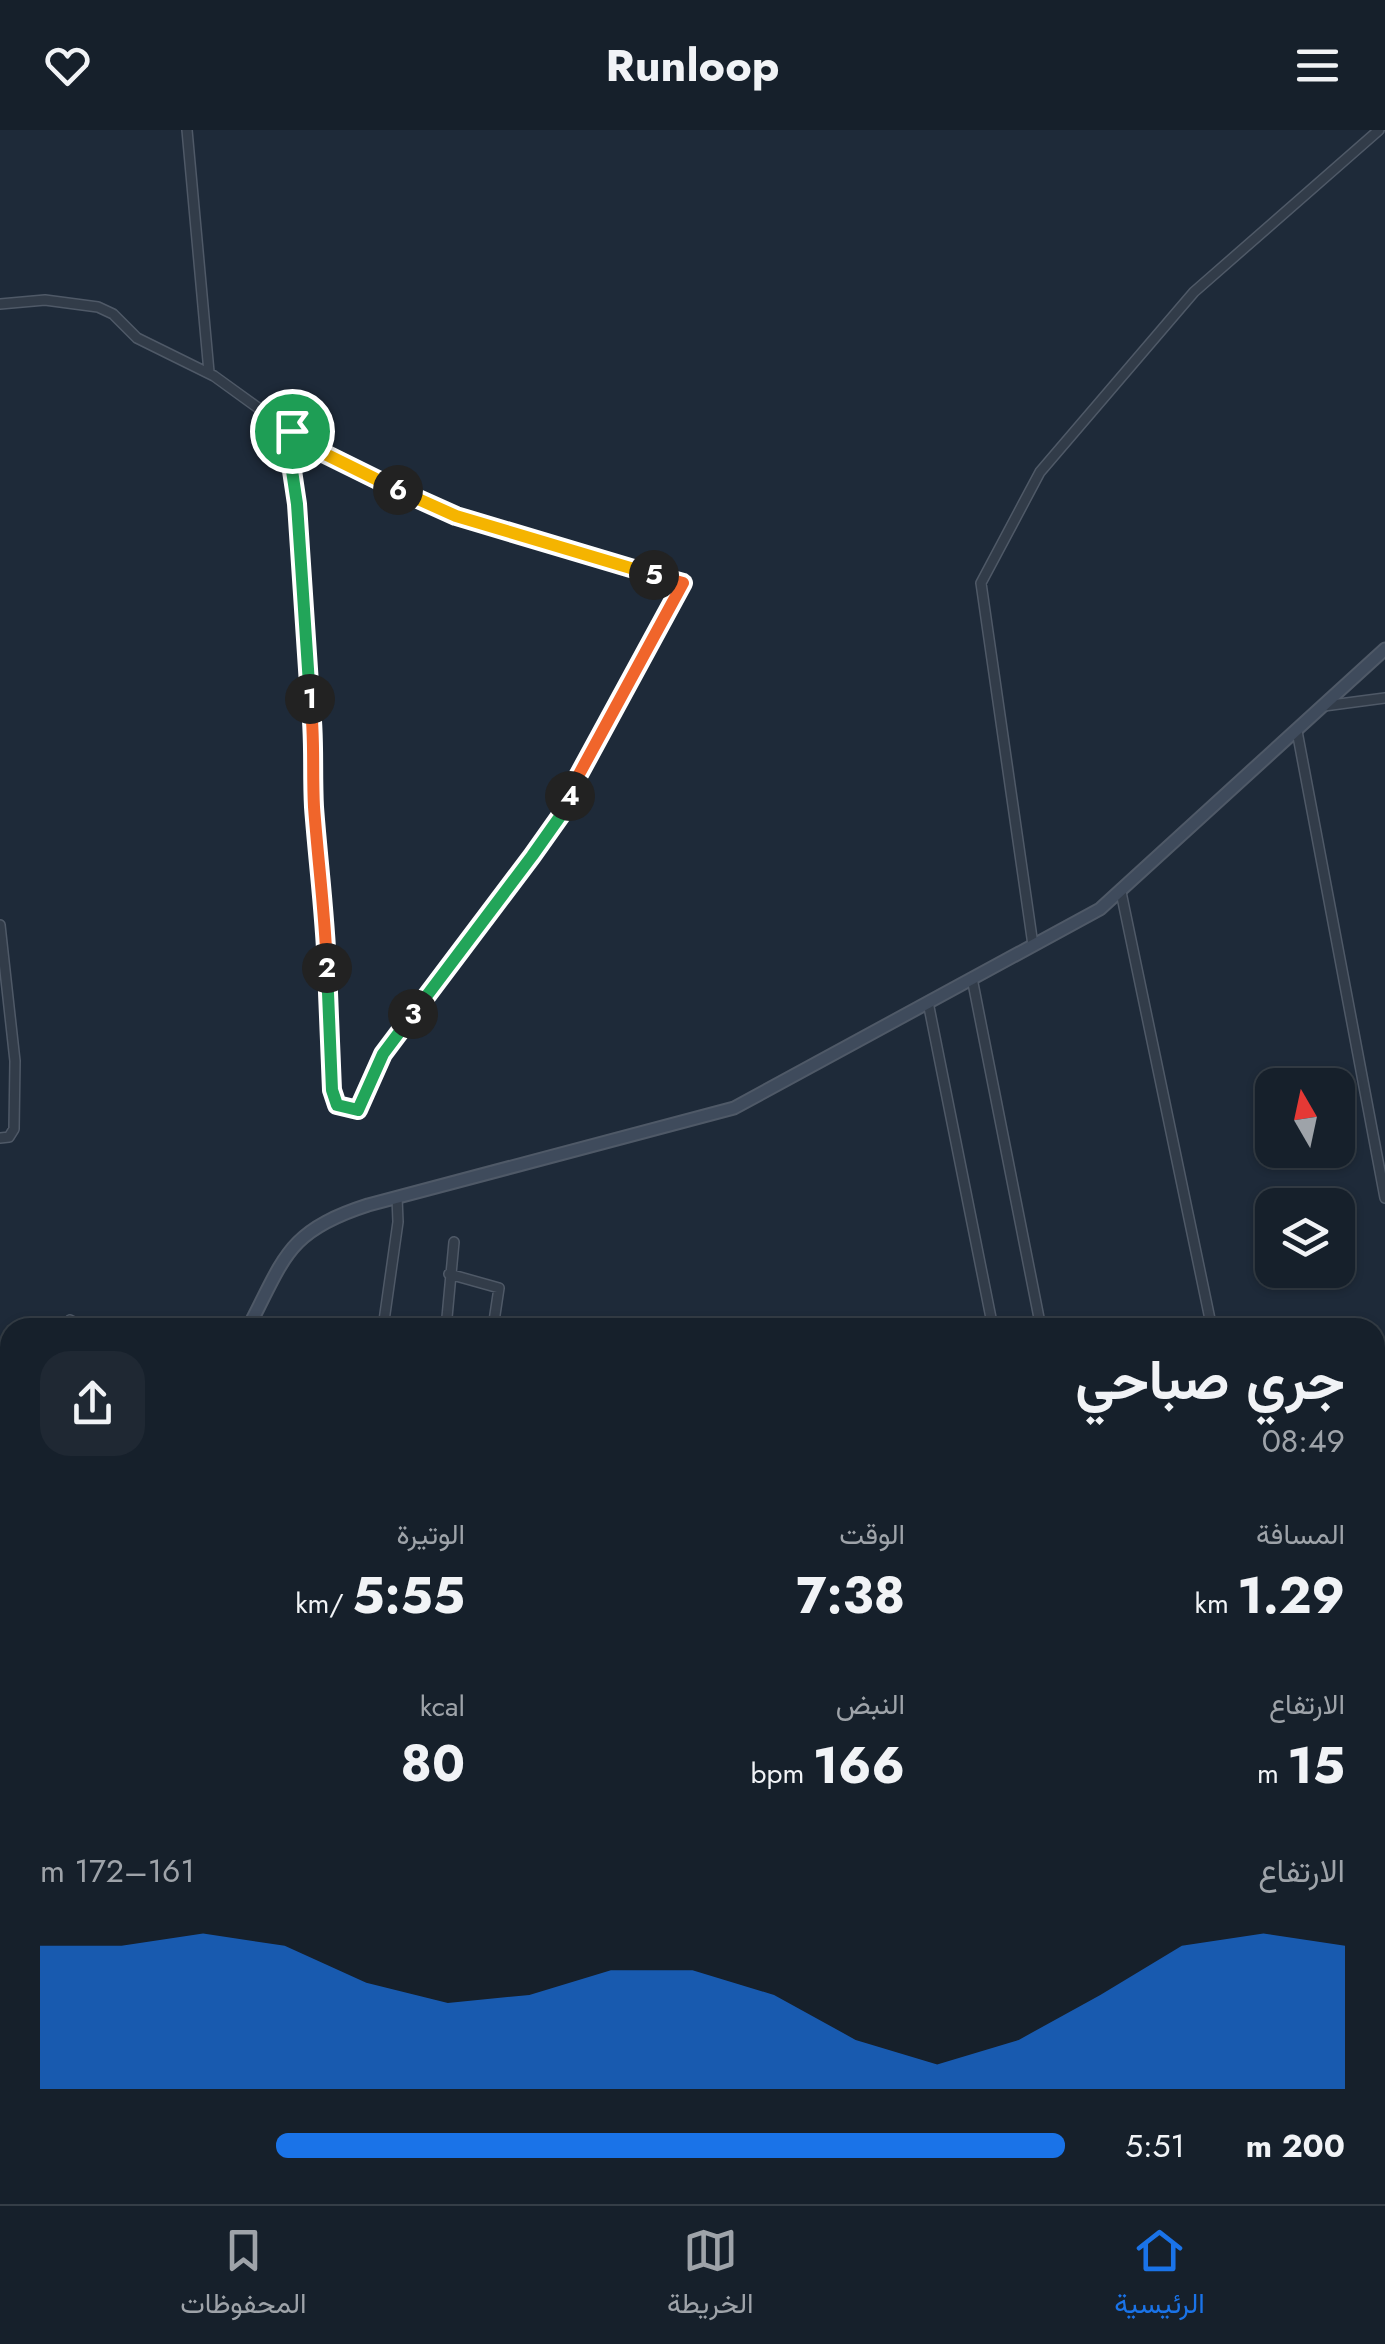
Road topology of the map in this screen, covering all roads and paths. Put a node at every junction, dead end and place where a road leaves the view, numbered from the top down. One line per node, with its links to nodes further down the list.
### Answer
1 (187, 130): 4 (street)
2 (1379, 130): 12 (street)
3 (0, 304): 4 (street)
4 (209, 372): 5 (street)
5 (292, 431): 5 (street)
6 (1385, 650): 8 (main road)
7 (1385, 698): 8 (street)
8 (1324, 706): 9 (main road)
9 (1297, 730): 10 (main road); 17 (street)
10 (1120, 892): 12 (main road); 26 (street)
11 (0, 925): 15 (street)
12 (1033, 946): 13 (main road)
13 (972, 978): 14 (main road); 25 (street)
14 (928, 1002): 16 (main road); 24 (street)
15 (0, 1138)
16 (397, 1197): 20 (main road); 21 (street)
17 (1385, 1198)
18 (454, 1242): 19 (street)
19 (448, 1274): 22 (street); 23 (street)
20 (253, 1318)
21 (384, 1318)
22 (446, 1318)
23 (494, 1318)
24 (991, 1318)
25 (1039, 1318)
26 (1210, 1318)

